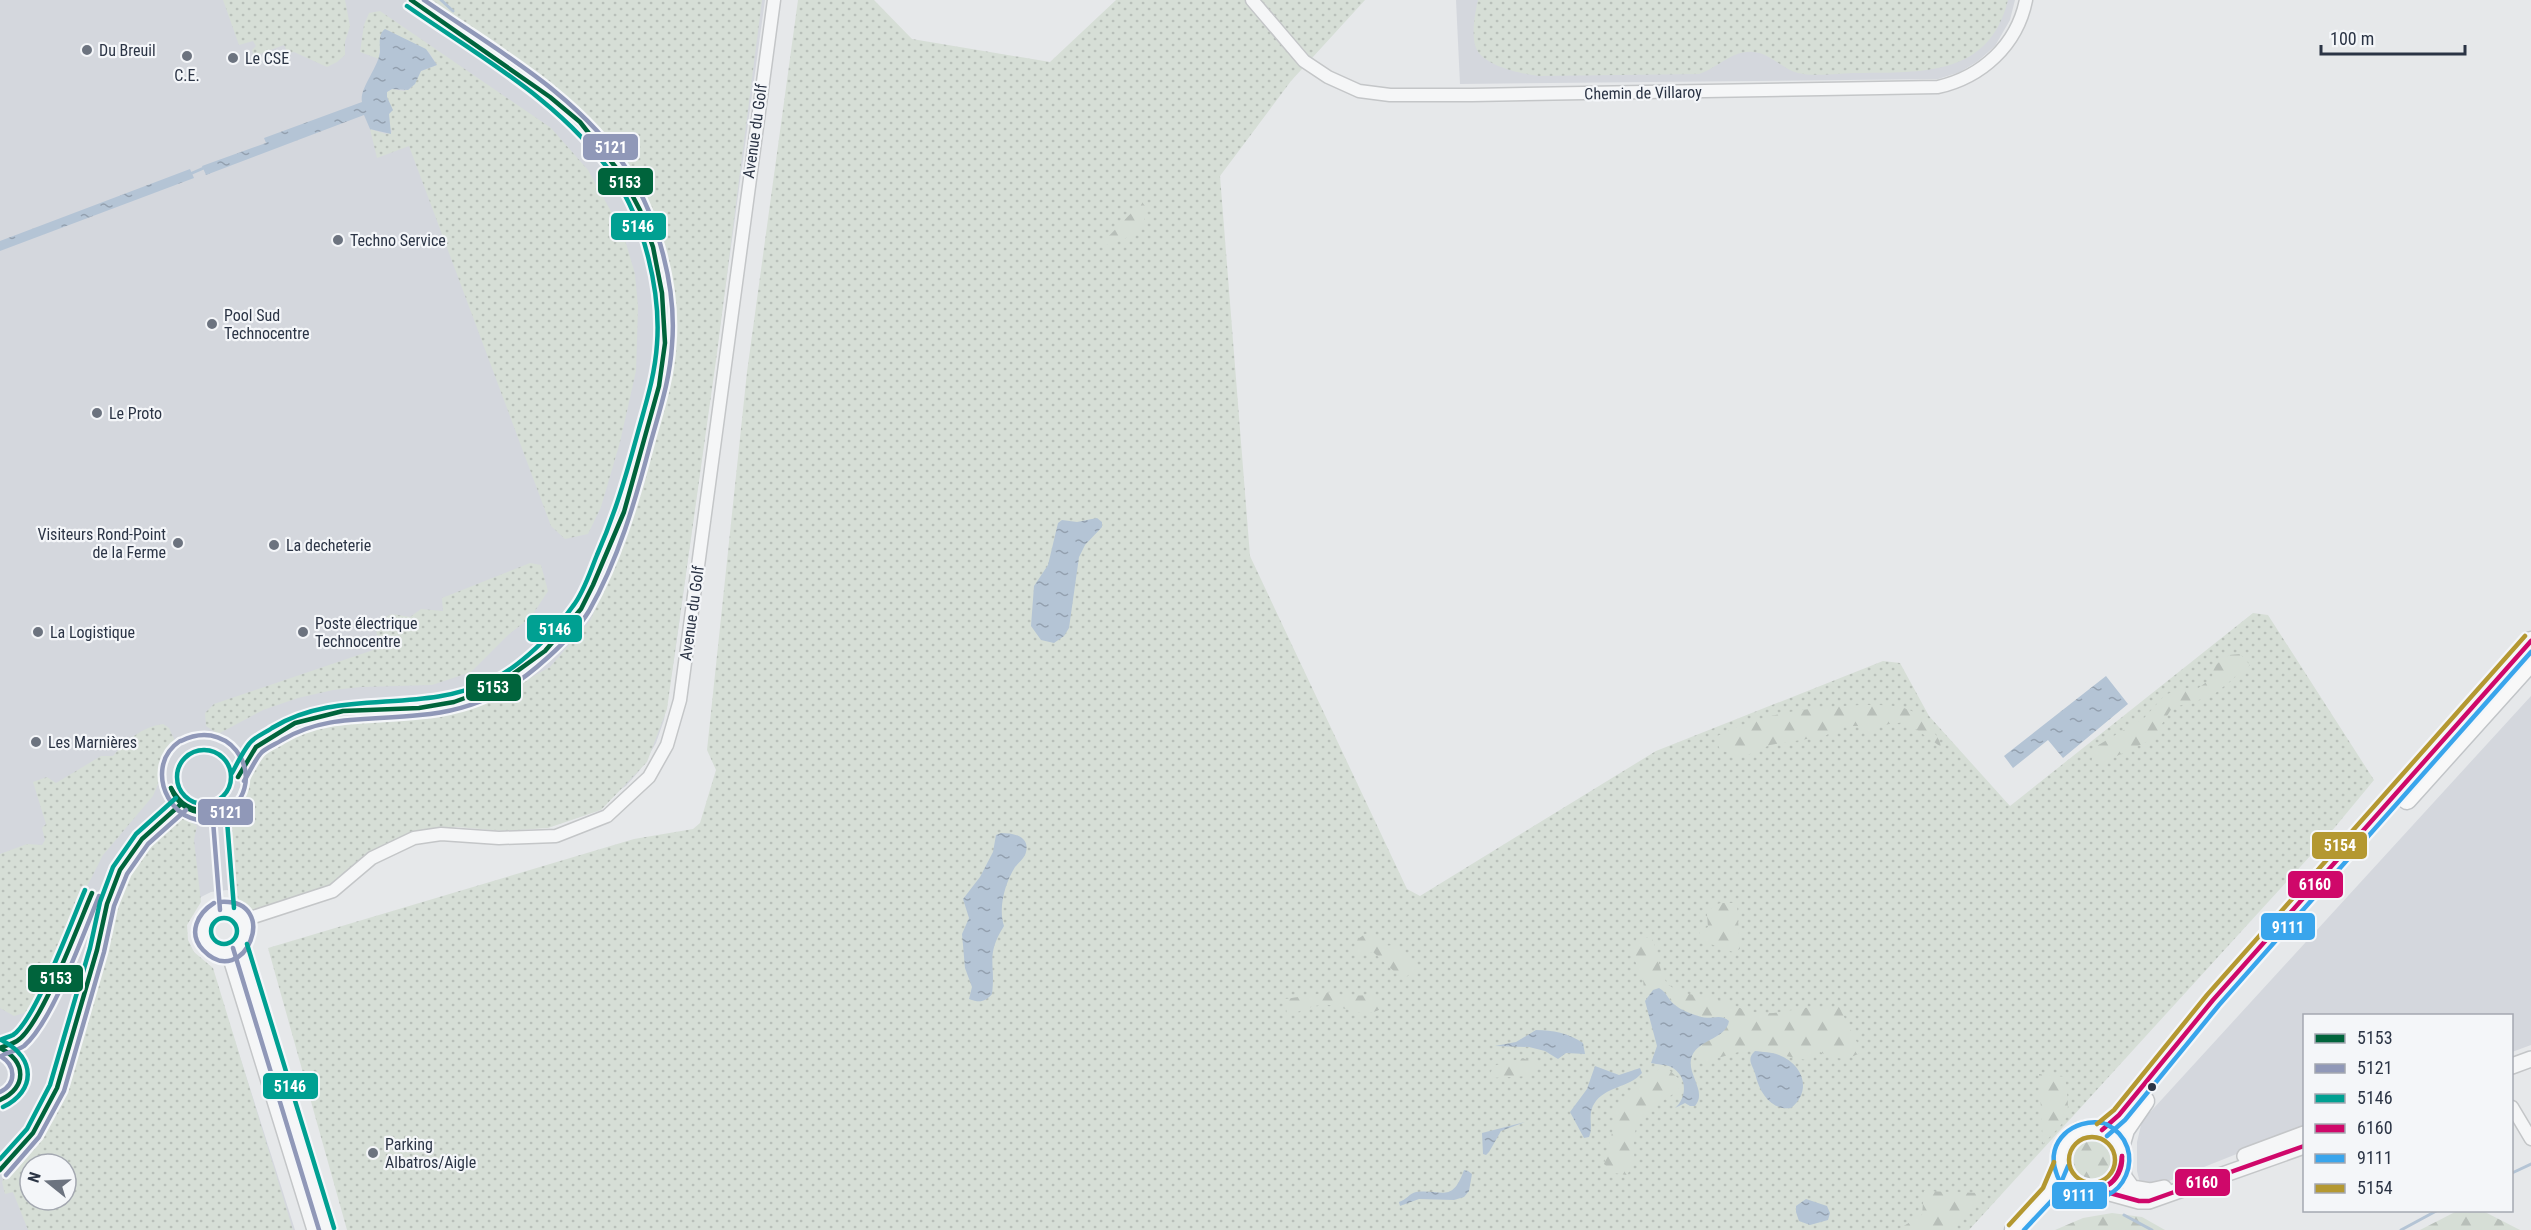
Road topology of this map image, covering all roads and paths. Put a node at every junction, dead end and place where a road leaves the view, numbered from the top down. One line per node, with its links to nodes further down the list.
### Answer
1 (774, 0): 6 (street, Avenue du Golf)
2 (1252, 0): 3 (street, Chemin de Villaroy)
3 (2026, 0)
4 (2531, 641): 11 (main road)
5 (2531, 662): 16 (main road)
6 (244, 920): 7 (street); 7 (street)
7 (234, 949): 20 (street); 21 (street)
8 (2531, 1059): 9 (street)
9 (2513, 1065)
10 (2513, 1110): 14 (street)
11 (2102, 1130): 16 (main road); 17 (main road)
12 (2303, 1135): 16 (street)
13 (2303, 1137): 18 (street)
14 (2531, 1139)
15 (2303, 1146): 18 (street)
16 (2121, 1155): 19 (main road)
17 (2061, 1164): 19 (main road); 22 (main road)
18 (2249, 1166): 19 (street)
19 (2093, 1190): 23 (main road)
20 (315, 1230)
21 (327, 1230)
22 (2014, 1230)
23 (2030, 1230)

